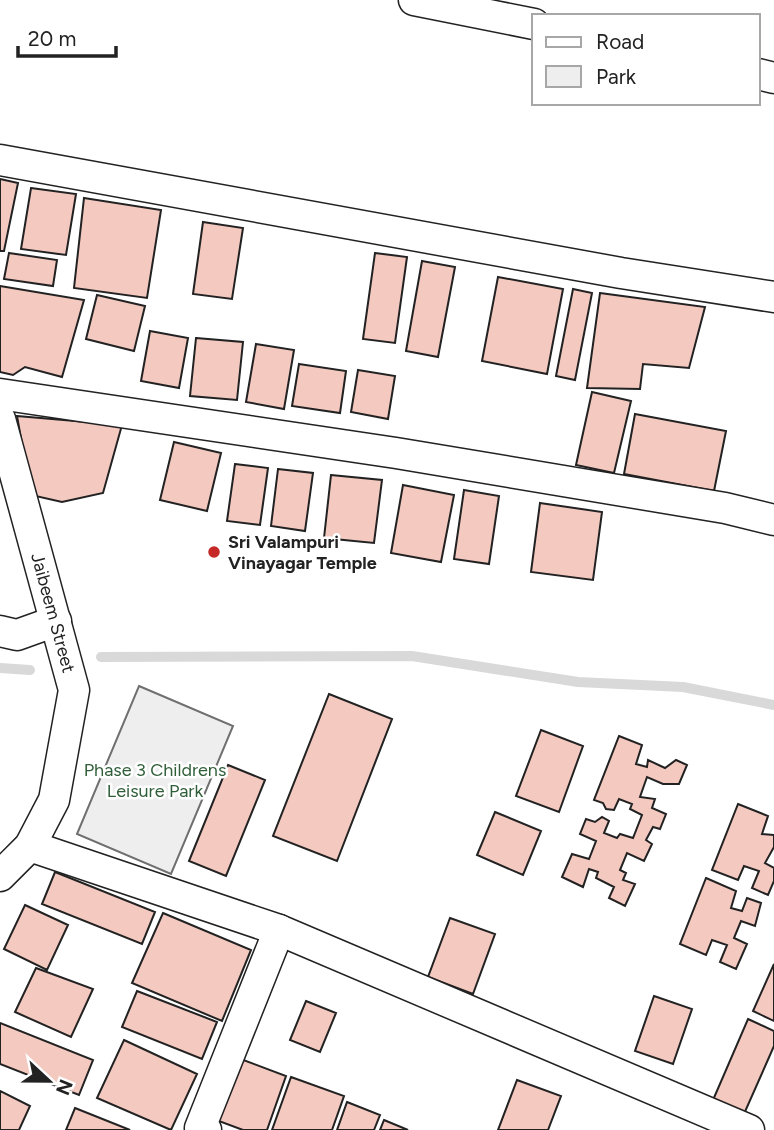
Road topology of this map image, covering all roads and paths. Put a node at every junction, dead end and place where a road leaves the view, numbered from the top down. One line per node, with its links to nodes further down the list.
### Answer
1 (414, 0): 2 (street)
2 (532, 23)
3 (0, 160): 4 (street)
4 (774, 297)
5 (0, 394): 7 (street)
6 (0, 419): 9 (street, Jaibeem Street)
7 (774, 520)
8 (0, 631): 9 (street)
9 (58, 633): 10 (street, Jaibeem Street)
10 (30, 846): 11 (street, Jaibeem Street); 12 (street)
11 (0, 876)
12 (279, 930): 13 (street); 14 (street)
13 (201, 1129)
14 (749, 1130)

